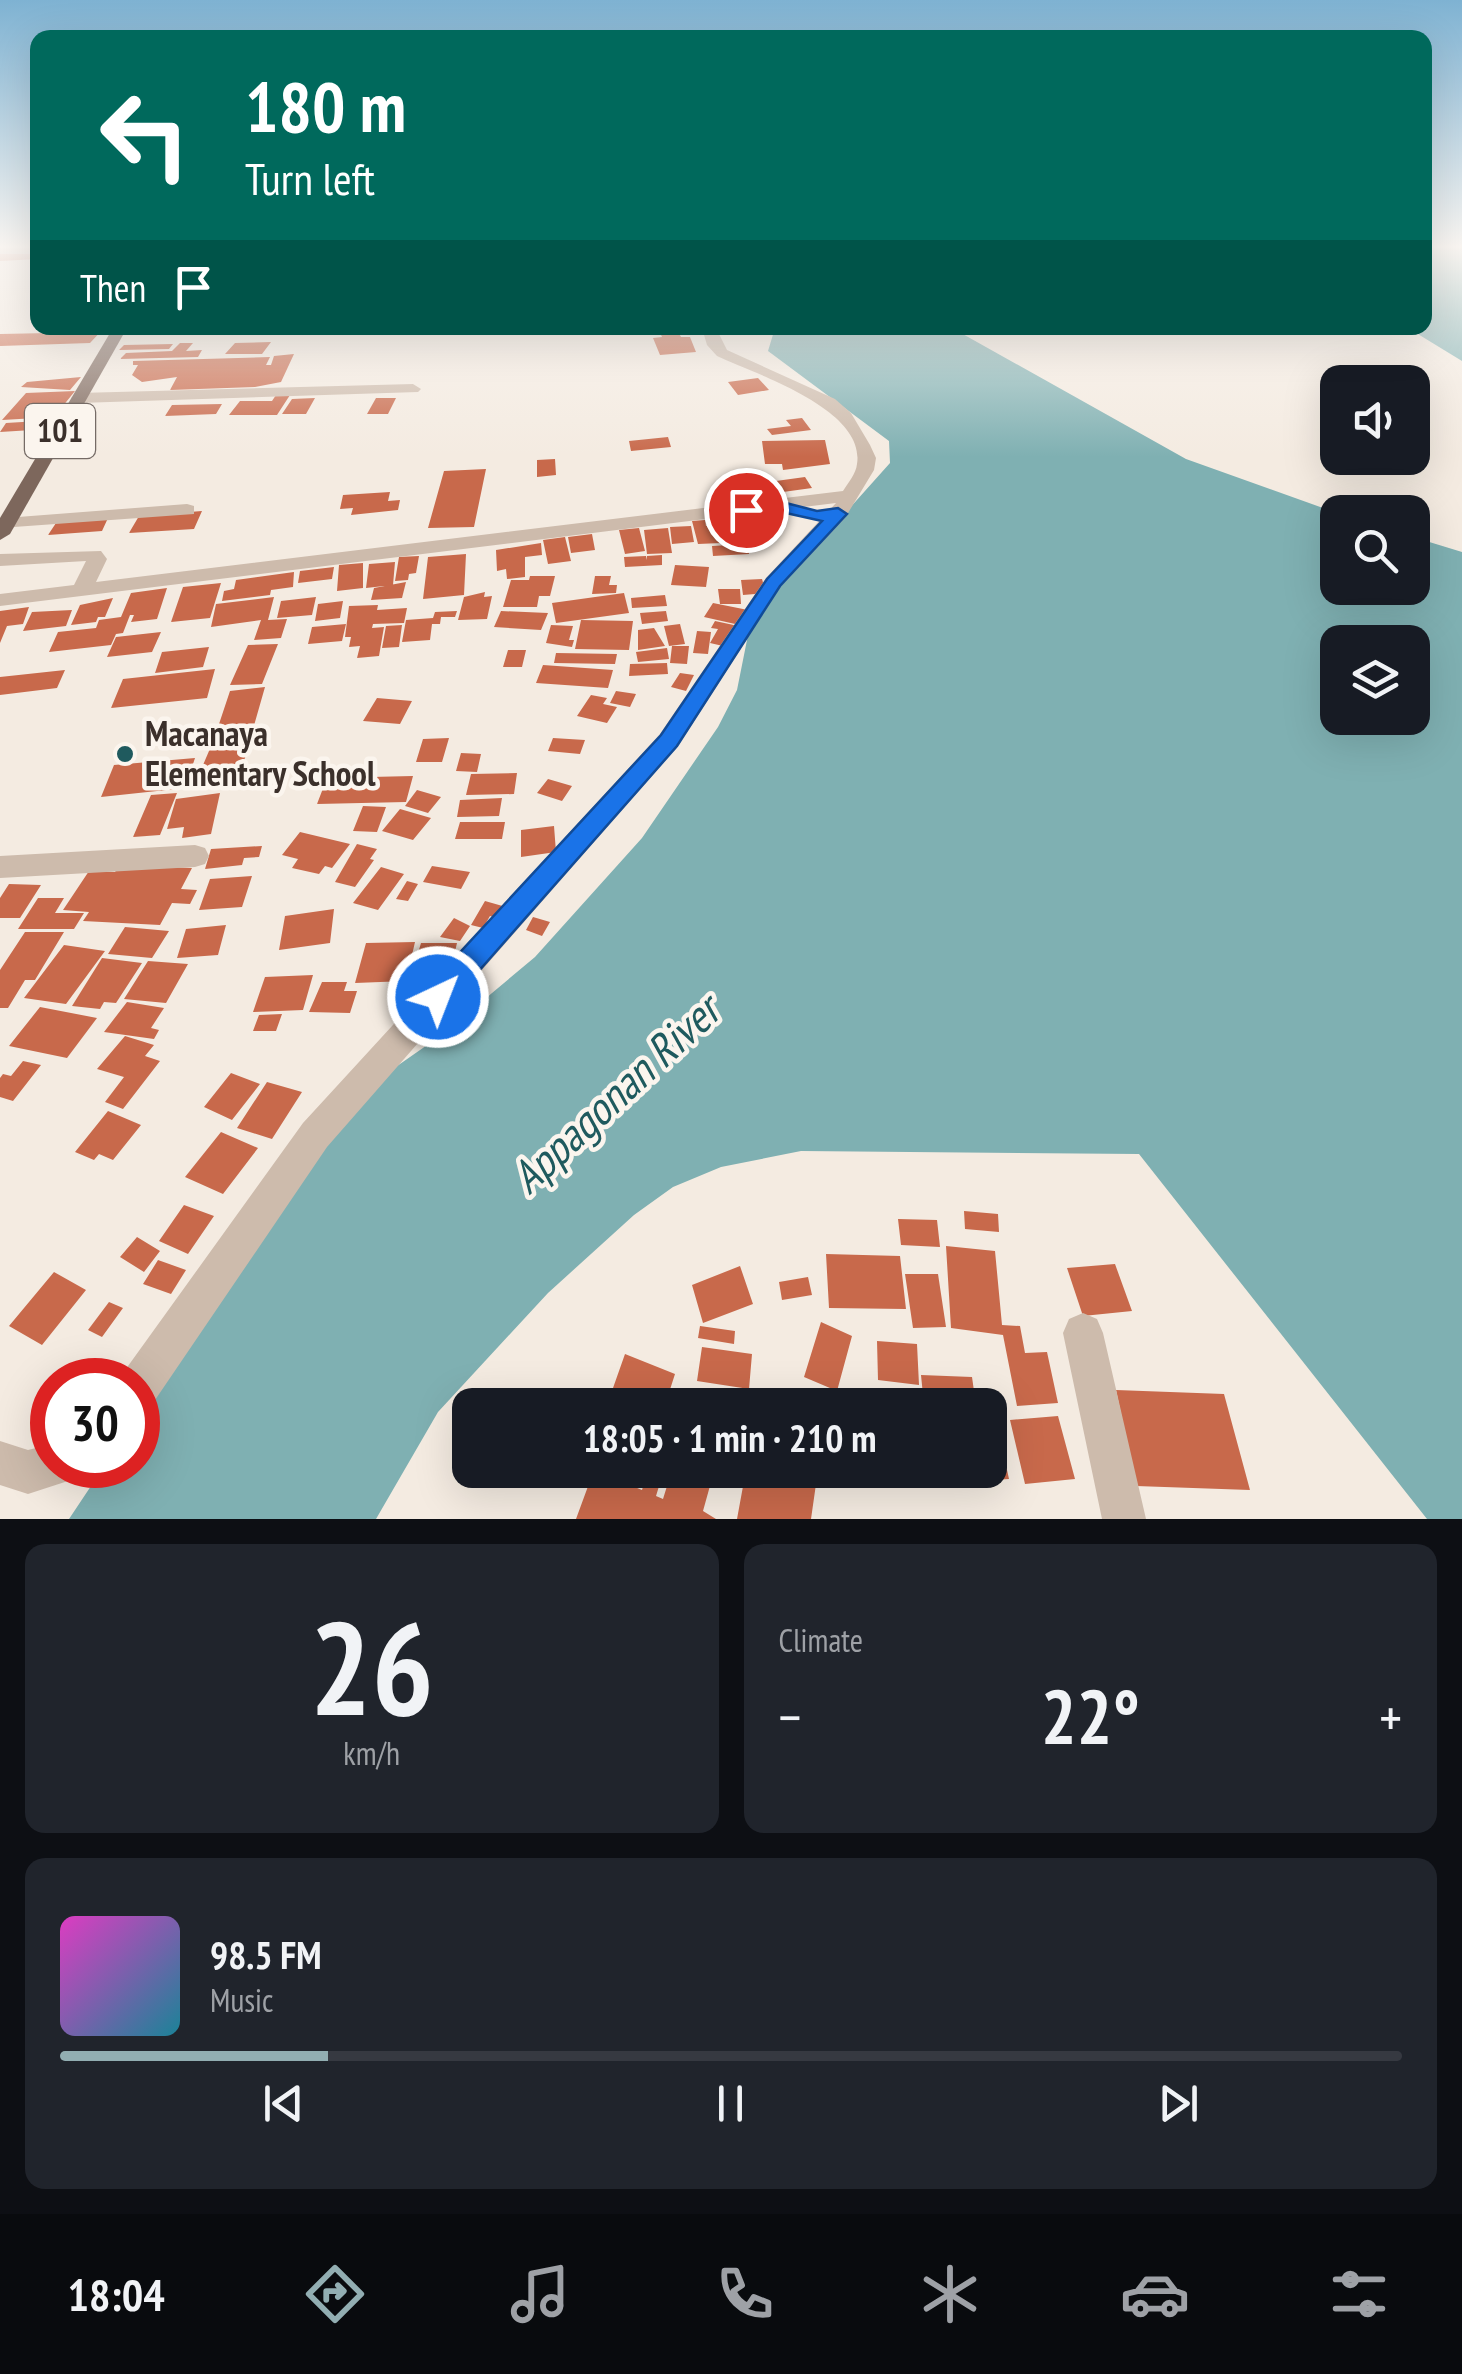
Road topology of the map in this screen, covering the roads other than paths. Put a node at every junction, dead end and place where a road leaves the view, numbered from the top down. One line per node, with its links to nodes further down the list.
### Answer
1 (116, 335): 4 (main road, 101)
2 (711, 335): 5 (street)
3 (413, 388): 4 (street)
4 (79, 398): 7 (main road, 101)
5 (844, 505): 9 (street); 14 (street)
6 (187, 510): 7 (street)
7 (3, 529)
8 (0, 560): 9 (street)
9 (81, 591): 10 (street)
10 (0, 600)
11 (195, 856): 12 (street)
12 (0, 867)
13 (1083, 1333): 17 (street)
14 (159, 1358)
15 (0, 1463): 16 (street)
16 (30, 1472)
17 (1124, 1519)

